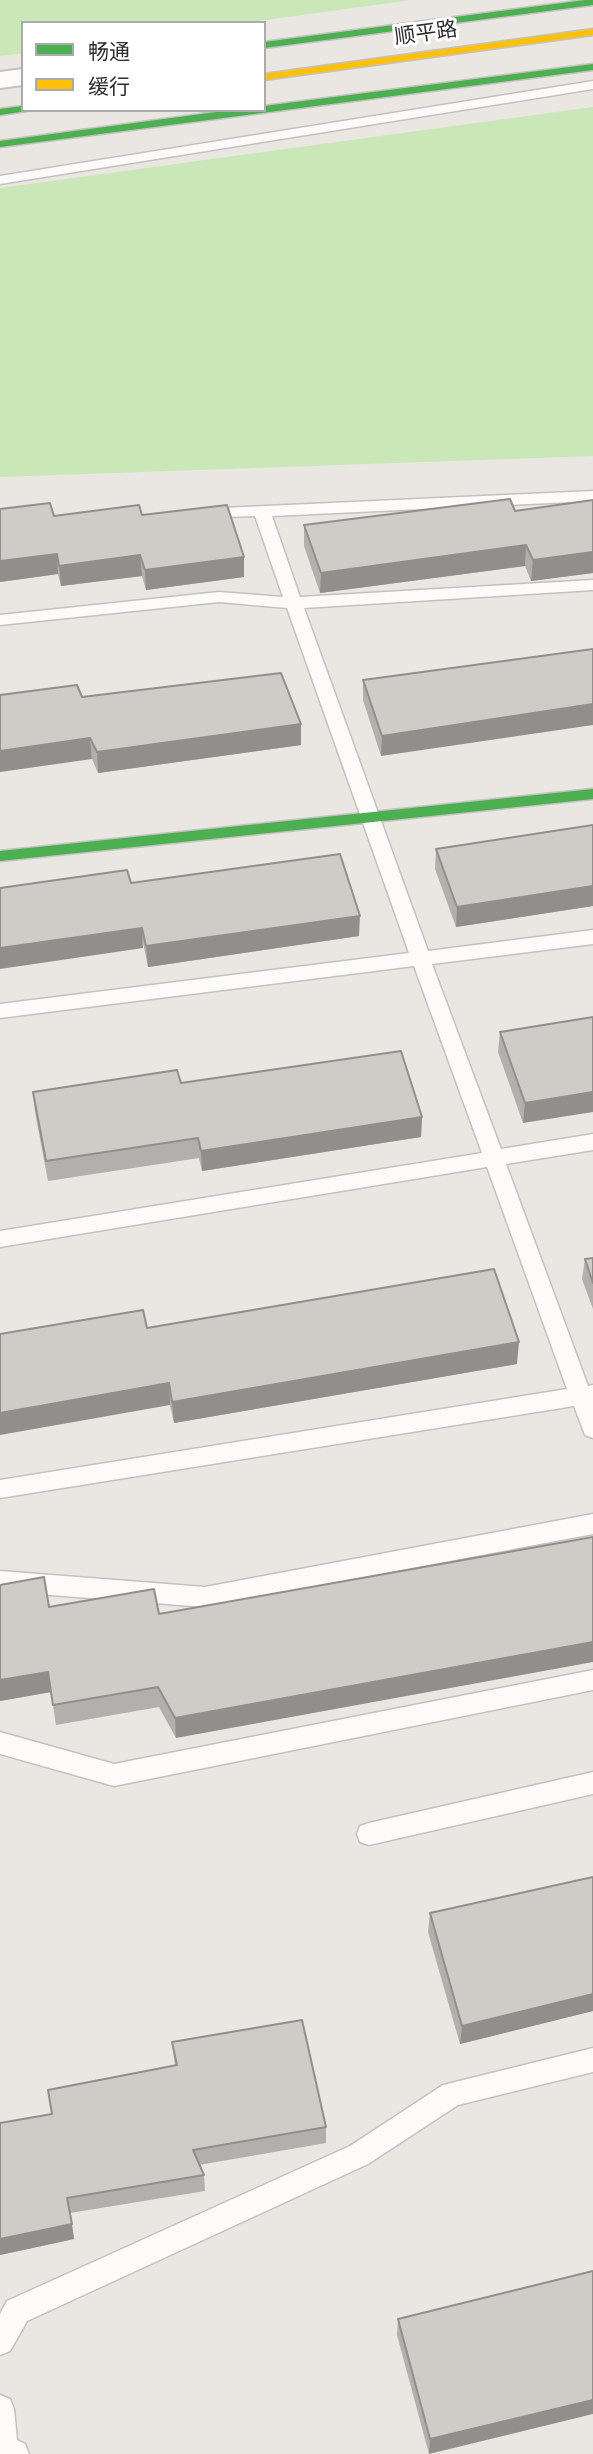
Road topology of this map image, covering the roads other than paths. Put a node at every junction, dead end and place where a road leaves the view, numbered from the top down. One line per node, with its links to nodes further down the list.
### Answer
1 (593, 2): 3 (main road)
2 (593, 32): 6 (main road, 顺平路)
3 (266, 45)
4 (593, 67): 10 (main road)
5 (21, 77): 7 (street)
6 (266, 77)
7 (0, 80)
8 (593, 85): 14 (lane)
9 (21, 108): 11 (main road)
10 (266, 109)
11 (0, 111)
12 (242, 112): 13 (main road)
13 (0, 144)
14 (0, 180)
15 (593, 496): 16 (lane)
16 (261, 512): 17 (lane); 19 (lane)
17 (179, 515)
18 (593, 585): 19 (lane)
19 (293, 603): 20 (lane); 22 (lane)
20 (0, 620)
21 (593, 794): 22 (main road)
22 (369, 817): 23 (main road); 25 (lane)
23 (0, 856)
24 (593, 937): 25 (lane)
25 (420, 958): 26 (lane); 28 (lane)
26 (0, 1011)
27 (593, 1142): 28 (lane)
28 (494, 1158): 29 (lane); 30 (lane)
29 (0, 1239)
30 (587, 1395): 31 (lane); 32 (lane)
31 (593, 1429)
32 (0, 1489)
33 (593, 1524): 34 (lane)
34 (0, 1581)
35 (593, 1680): 36 (lane)
36 (0, 1743)
37 (593, 1783): 38 (lane)
38 (369, 1834)
39 (593, 2060): 40 (lane)
40 (0, 2341)
41 (0, 2409): 42 (lane)
42 (15, 2454)

